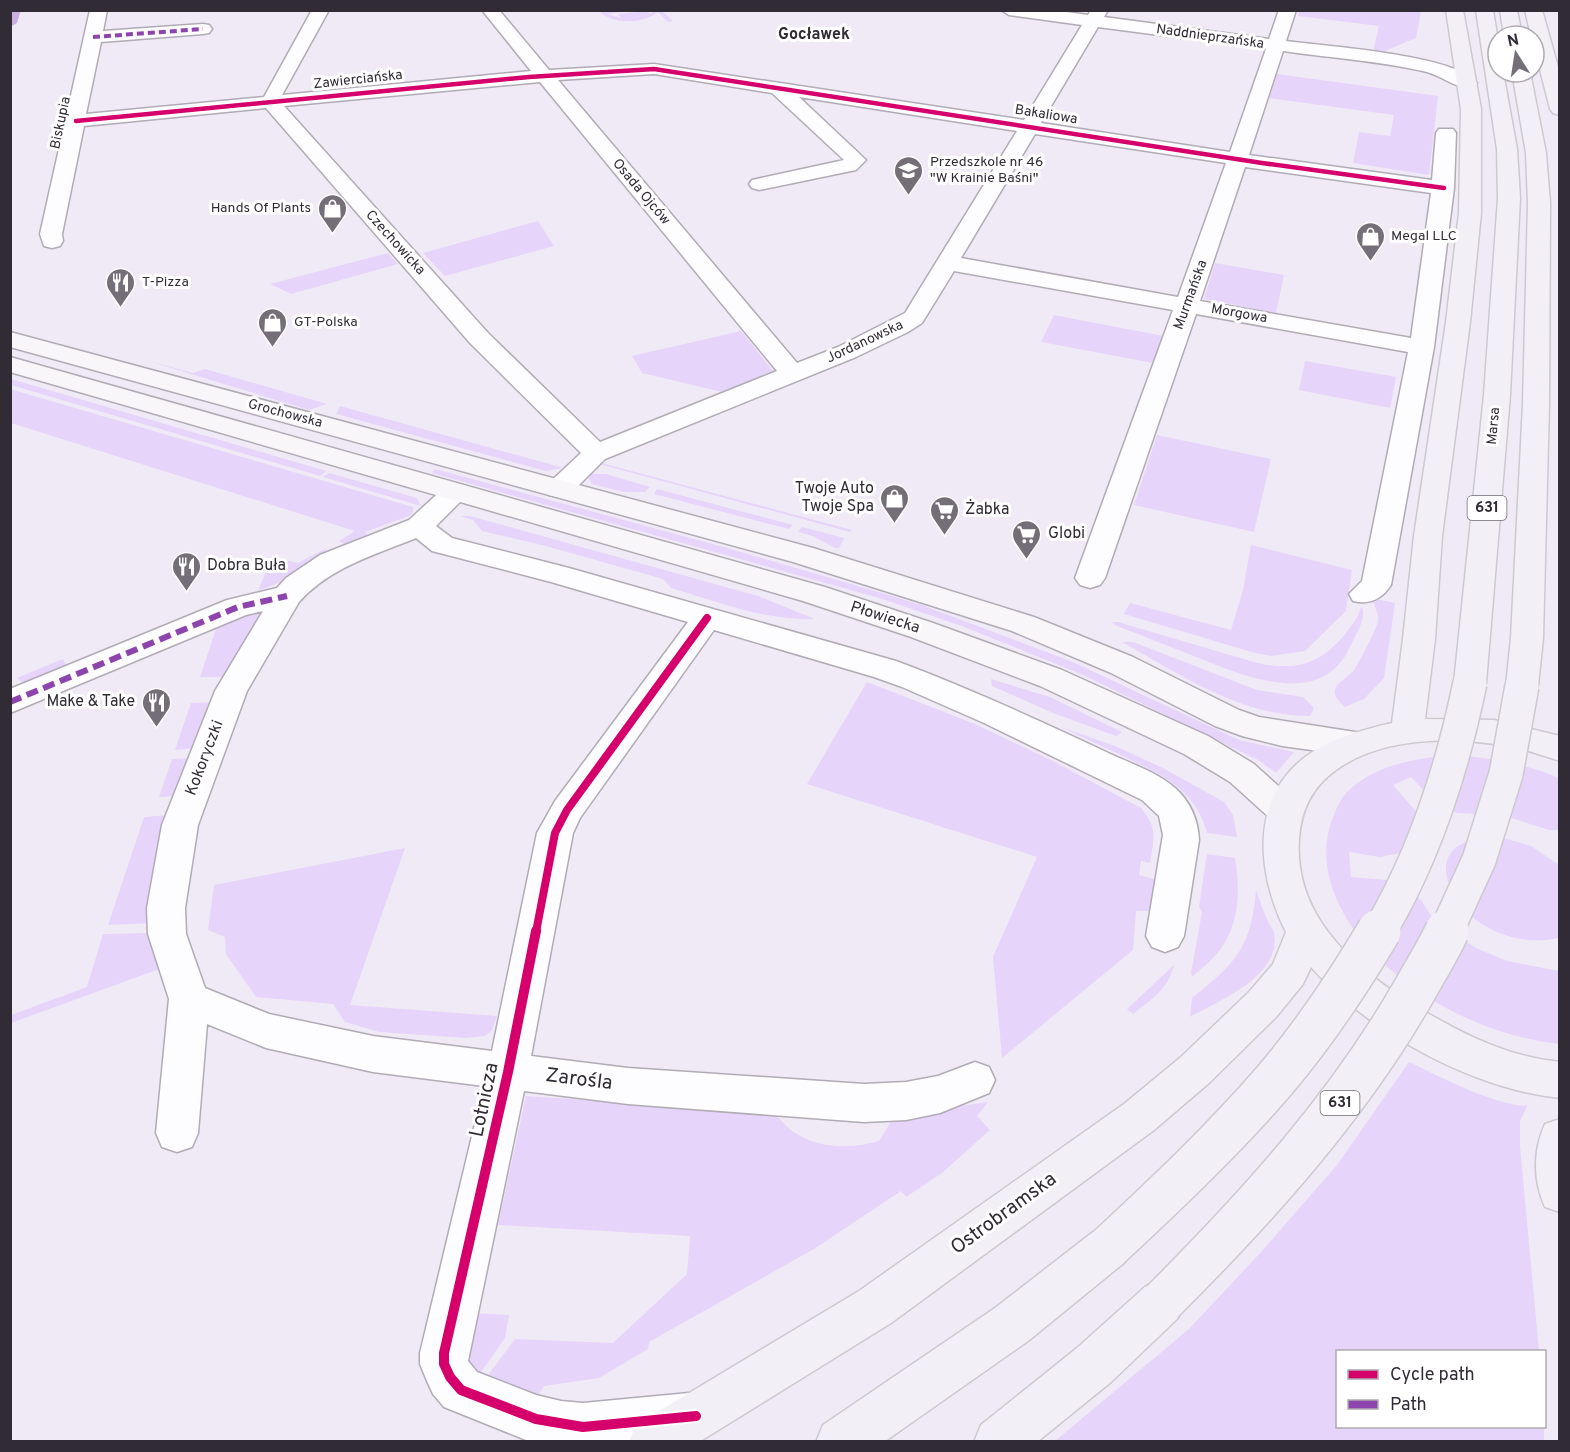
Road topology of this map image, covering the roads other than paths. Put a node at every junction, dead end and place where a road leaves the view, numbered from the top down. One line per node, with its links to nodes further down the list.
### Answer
1 (99, 10): 11 (street, Biskupia)
2 (321, 10): 21 (street)
3 (490, 10): 17 (street, Osada Ojców)
4 (1009, 10): 8 (street, Naddnieprzańska)
5 (1288, 10): 12 (street, Murmańska)
6 (1455, 13): 13 (main road)
7 (1484, 15): 33 (main road, Marsa / 631)
8 (1096, 16): 12 (street, Naddnieprzańska); 24 (street, Jordanowska)
9 (1535, 18): 16 (main road)
10 (203, 29): 11 (street)
11 (93, 38): 23 (street, Biskupia)
12 (1276, 46): 14 (street, Naddnieprzańska); 26 (street, Murmańska)
13 (1462, 53): 14 (street, Naddnieprzańska); 18 (main road)
14 (1411, 63): 18 (street, Naddnieprzańska)
15 (644, 69): 17 (street, Zawierciańska); 20 (street, Bakaliowa)
16 (1554, 71): 22 (main road)
17 (545, 76): 21 (street, Zawierciańska); 38 (street, Osada Ojców)
18 (1468, 83): 29 (main road)
19 (1523, 84): 39 (main road, 631)
20 (778, 88): 24 (street, Bakaliowa); 27 (street)
21 (273, 103): 23 (street, Zawierciańska); 40 (street, Czechowicka)
22 (1559, 104)
23 (76, 121): 30 (street, Biskupia)
24 (1031, 126): 26 (street, Bakaliowa); 31 (street, Jordanowska)
25 (1446, 133): 28 (street)
26 (1237, 159): 28 (street, Bakaliowa); 32 (street, Murmańska)
27 (759, 184)
28 (1444, 188): 35 (street)
29 (1470, 213): 33 (main road); 49 (main road)
30 (52, 241)
31 (949, 263): 32 (street, Morgowa); 38 (street, Jordanowska)
32 (1187, 305): 35 (street, Morgowa); 44 (street, Murmańska)
33 (1500, 332): 64 (main road, Marsa / 631, bridge)
34 (10, 339): 41 (main road, Grochowska)
35 (1422, 347): 45 (street)
36 (1560, 348): 39 (main road)
37 (10, 364): 42 (main road, Grochowska)
38 (793, 374): 40 (street, Jordanowska)
39 (1536, 404): 65 (main road, 631, bridge)
40 (596, 453): 41 (street, Jordanowska)
41 (559, 489): 50 (main road)
42 (456, 492): 43 (street, Kokoryczki); 52 (main road, Płowiecka)
43 (419, 526): 46 (street, Kokoryczki); 47 (street)
44 (1090, 578)
45 (1364, 594)
46 (287, 596): 48 (street); 55 (street, Kokoryczki)
47 (707, 618): 54 (street); 56 (street, Lotnicza)
48 (10, 702)
49 (1407, 732): 50 (main road); 51 (main road)
50 (1355, 744): 52 (main road)
51 (1560, 749)
52 (1284, 811): 53 (main road)
53 (1305, 932): 58 (main road); 62 (main road, Ostrobramska)
54 (1165, 936)
55 (189, 999): 56 (street, Zarośla); 59 (street, Kokoryczki)
56 (508, 1072): 57 (street, Zarośla); 62 (street, Lotnicza)
57 (975, 1080)
58 (1560, 1080)
59 (177, 1133)
60 (1560, 1138): 61 (main road)
61 (1560, 1192)
62 (696, 1416): 63 (main road, Ostrobramska)
63 (652, 1442)
64 (840, 1442)
65 (998, 1442)

